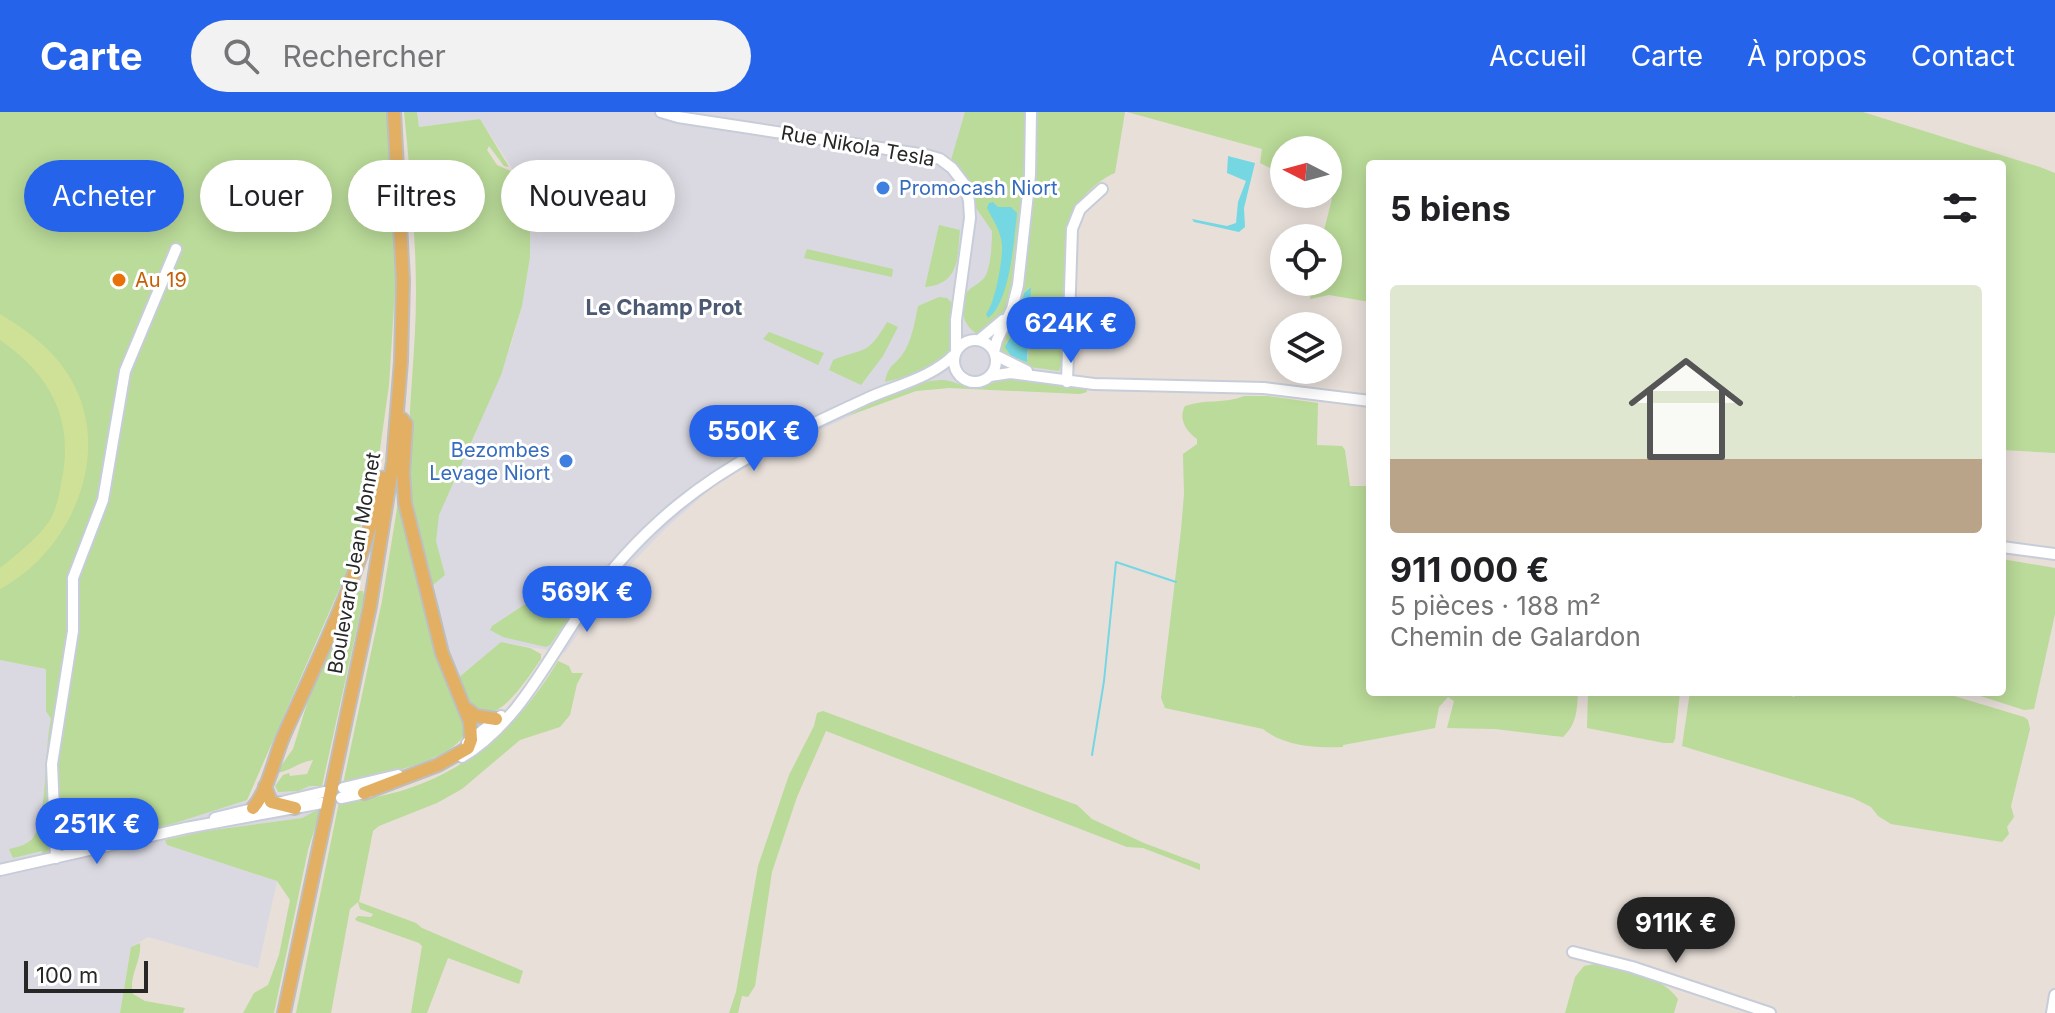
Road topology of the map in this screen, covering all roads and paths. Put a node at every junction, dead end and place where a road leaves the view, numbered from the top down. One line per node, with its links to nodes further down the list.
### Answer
1 (397, 112): 17 (main road, Boulevard Jean Monnet)
2 (661, 112): 7 (street, Rue Nikola Tesla)
3 (1031, 112): 6 (street)
4 (1102, 189): 15 (street)
5 (176, 249): 30 (street)
6 (1012, 309): 8 (street); 10 (street)
7 (958, 312): 8 (street); 9 (street, Rue Nikola Tesla)
8 (978, 340): 9 (street); 10 (street)
9 (955, 352): 11 (street); 13 (street)
10 (995, 354): 12 (street); 14 (street)
11 (959, 376): 12 (street); 13 (street)
12 (990, 376): 14 (street)
13 (923, 377): 20 (street)
14 (1044, 377): 15 (street)
15 (1067, 382): 16 (street)
16 (1366, 401)
17 (400, 414): 21 (main road); 24 (main road); 34 (main road, Boulevard Jean Monnet)
18 (2006, 548): 19 (street)
19 (2055, 554)
20 (524, 697): 22 (street); 25 (street)
21 (463, 706): 22 (main road); 23 (main road)
22 (496, 719): 23 (street)
23 (471, 740): 25 (main road); 25 (street)
24 (265, 786): 26 (main road); 27 (main road)
25 (364, 793)
26 (274, 804): 27 (street); 28 (main road); 28 (street)
27 (253, 808): 29 (street)
28 (295, 808): 29 (street)
29 (186, 828): 30 (street)
30 (56, 858): 31 (street)
31 (0, 870)
32 (1573, 952): 35 (street)
33 (2055, 995): 36 (street)
34 (287, 1013)
35 (1770, 1013)
36 (2052, 1013)

